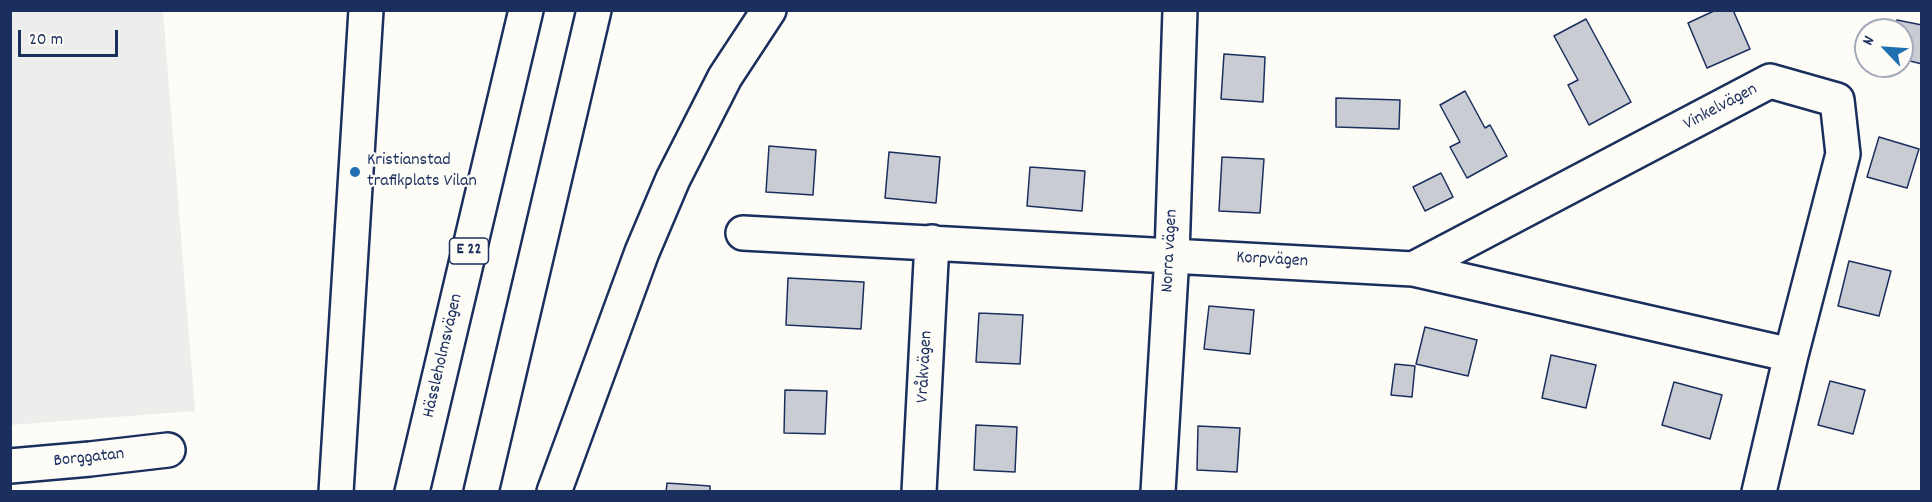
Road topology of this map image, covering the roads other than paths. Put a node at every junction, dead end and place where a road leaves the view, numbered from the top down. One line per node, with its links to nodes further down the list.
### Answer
1 (366, 10): 13 (main road)
2 (526, 10): 14 (main road, Hässleholmsvägen / E 22)
3 (594, 10): 15 (main road)
4 (770, 10): 16 (main road)
5 (1180, 10): 8 (main road, Norra vägen)
6 (743, 233): 7 (main road, Korpvägen)
7 (932, 242): 8 (main road, Korpvägen); 17 (main road, Vråkvägen)
8 (1172, 255): 9 (main road, Korpvägen); 18 (main road, Norra vägen)
9 (1413, 269): 10 (main road, Korpvägen); 10 (main road, Vinkelvägen)
10 (1791, 356): 19 (main road, Vinkelvägen)
11 (168, 450): 12 (main road, Borggatan)
12 (10, 466)
13 (336, 492)
14 (412, 492)
15 (481, 492)
16 (554, 492)
17 (919, 492)
18 (1158, 492)
19 (1759, 492)

